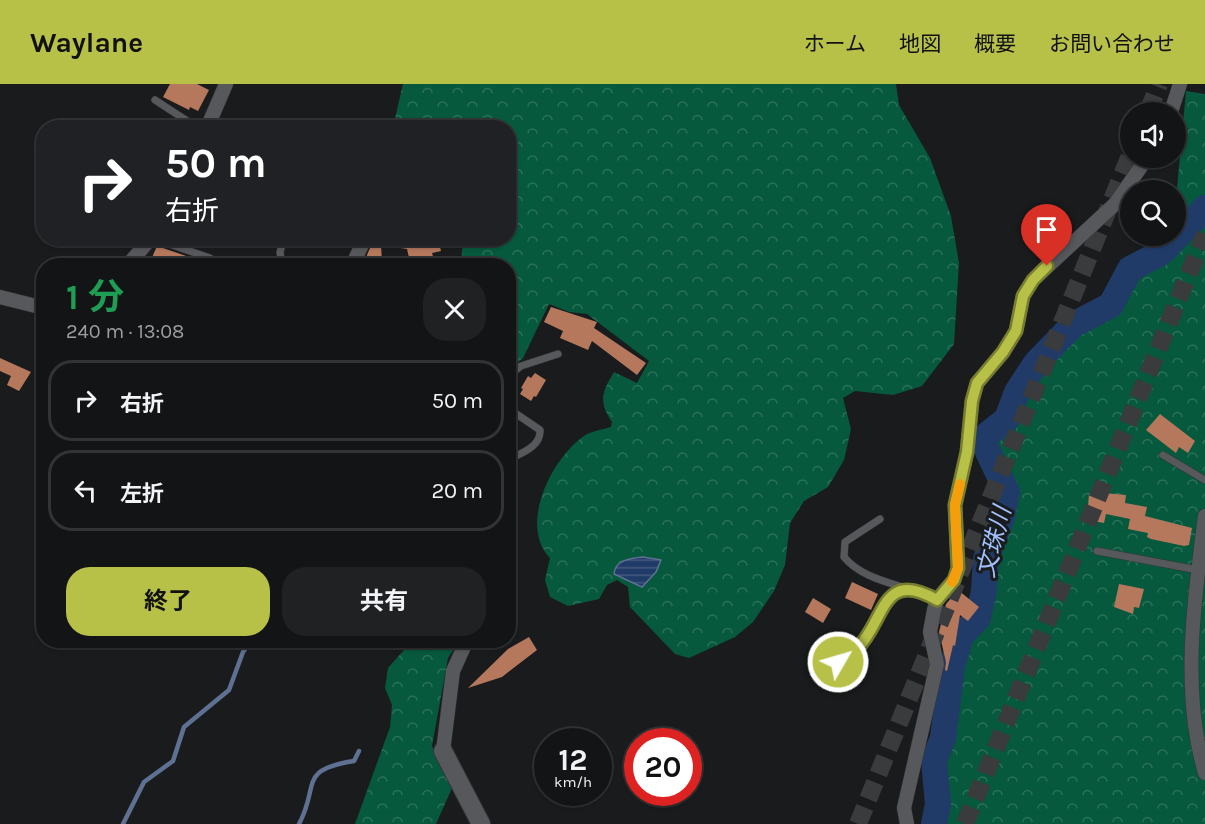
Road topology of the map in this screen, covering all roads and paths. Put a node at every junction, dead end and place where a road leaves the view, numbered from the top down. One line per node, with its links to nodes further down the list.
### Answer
1 (226, 84): 6 (street)
2 (1180, 84): 4 (street)
3 (155, 100): 5 (lane)
4 (1174, 102)
5 (186, 120)
6 (210, 120)
7 (1140, 168): 26 (street)
8 (144, 246): 10 (street)
9 (175, 246): 11 (lane)
10 (135, 258)
11 (210, 258)
12 (0, 297): 13 (street)
13 (36, 306)
14 (558, 354): 15 (lane)
15 (516, 370)
16 (516, 414): 17 (lane)
17 (516, 455)
18 (1163, 455): 19 (lane)
19 (1205, 480)
20 (1205, 516): 23 (street)
21 (880, 519): 25 (lane)
22 (1097, 551): 24 (lane)
23 (1202, 555): 24 (street)
24 (1198, 570): 30 (street)
25 (905, 588): 26 (lane); 28 (lane)
26 (937, 600): 32 (street)
27 (463, 648): 29 (street)
28 (818, 675)
29 (443, 751): 31 (street)
30 (1205, 774)
31 (481, 824)
32 (907, 824)

